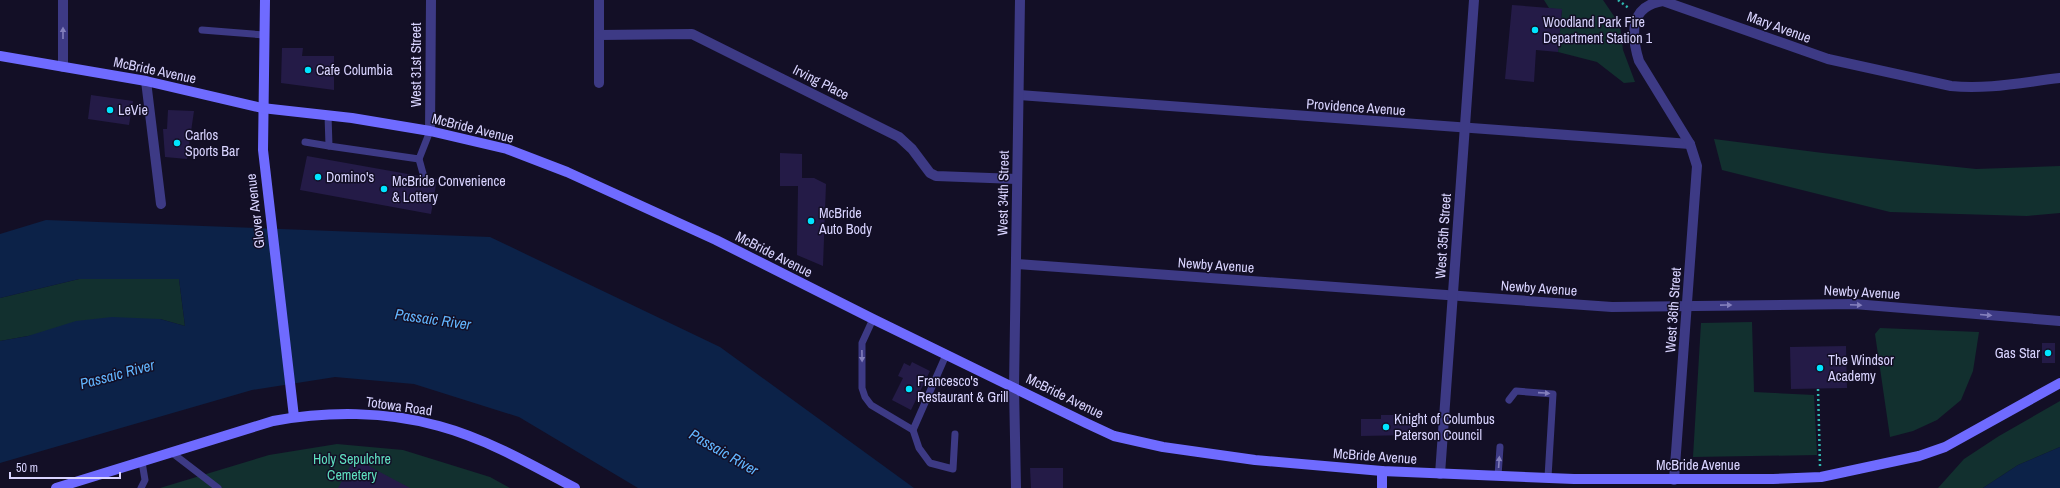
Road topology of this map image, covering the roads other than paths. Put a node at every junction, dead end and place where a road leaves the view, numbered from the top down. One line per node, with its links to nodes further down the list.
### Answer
1 (63, 0): 11 (street, one-way to 1)
2 (265, 0): 8 (main road, Glover Avenue)
3 (431, 0): 19 (street, West 31st Street)
4 (599, 0): 9 (street)
5 (1020, 0): 15 (street, West 34th Street)
6 (1474, 0): 18 (street, West 35th Street)
7 (202, 30): 8 (lane)
8 (264, 35): 16 (main road, Glover Avenue)
9 (599, 35): 14 (street); 25 (street, Irving Place)
10 (0, 56): 11 (main road, McBride Avenue)
11 (63, 67): 13 (main road, McBride Avenue)
12 (2060, 78): 21 (street, Mary Avenue)
13 (146, 81): 16 (main road, McBride Avenue); 26 (street)
14 (599, 83)
15 (1019, 95): 18 (street, Providence Avenue); 25 (street, West 34th Street)
16 (262, 108): 17 (main road, McBride Avenue); 36 (main road, Glover Avenue)
17 (328, 115): 19 (main road, McBride Avenue); 22 (lane)
18 (1464, 129): 21 (street, Providence Avenue); 28 (street, West 35th Street)
19 (430, 131): 23 (lane); 30 (main road, McBride Avenue)
20 (305, 142): 22 (lane)
21 (1690, 144): 29 (street, West 36th Street)
22 (328, 146): 23 (lane)
23 (419, 159): 24 (lane)
24 (424, 177)
25 (1017, 179): 27 (street, West 34th Street)
26 (161, 204)
27 (1017, 264): 28 (street, Newby Avenue); 34 (street, West 34th Street)
28 (1453, 296): 29 (street, Newby Avenue); 43 (street, West 35th Street)
29 (1687, 305): 31 (street, Newby Avenue, one-way to 31); 46 (street, West 36th Street)
30 (873, 319): 32 (main road, McBride Avenue); 37 (lane, one-way to 37)
31 (2060, 321)
32 (946, 355): 34 (main road, McBride Avenue); 37 (lane)
33 (2060, 383): 46 (main road, McBride Avenue)
34 (1014, 387): 42 (main road, McBride Avenue); 51 (street, West 34th Street)
35 (1509, 400): 45 (lane, one-way to 45)
36 (294, 417): 40 (main road, Totowa Road); 50 (main road, Totowa Road)
37 (913, 430): 38 (lane)
38 (955, 434)
39 (1500, 447): 44 (lane, one-way to 39)
40 (171, 452): 41 (main road, Totowa Road); 49 (lane)
41 (142, 462): 47 (main road, Totowa Road); 48 (lane)
42 (1382, 471): 43 (main road, McBride Avenue); 52 (main road)
43 (1440, 474): 44 (main road, McBride Avenue)
44 (1498, 476): 45 (main road, McBride Avenue)
45 (1548, 478): 46 (main road, McBride Avenue)
46 (1674, 480)
47 (56, 488)
48 (141, 488)
49 (218, 488)
50 (575, 488)
51 (1016, 488)
52 (1382, 488)

